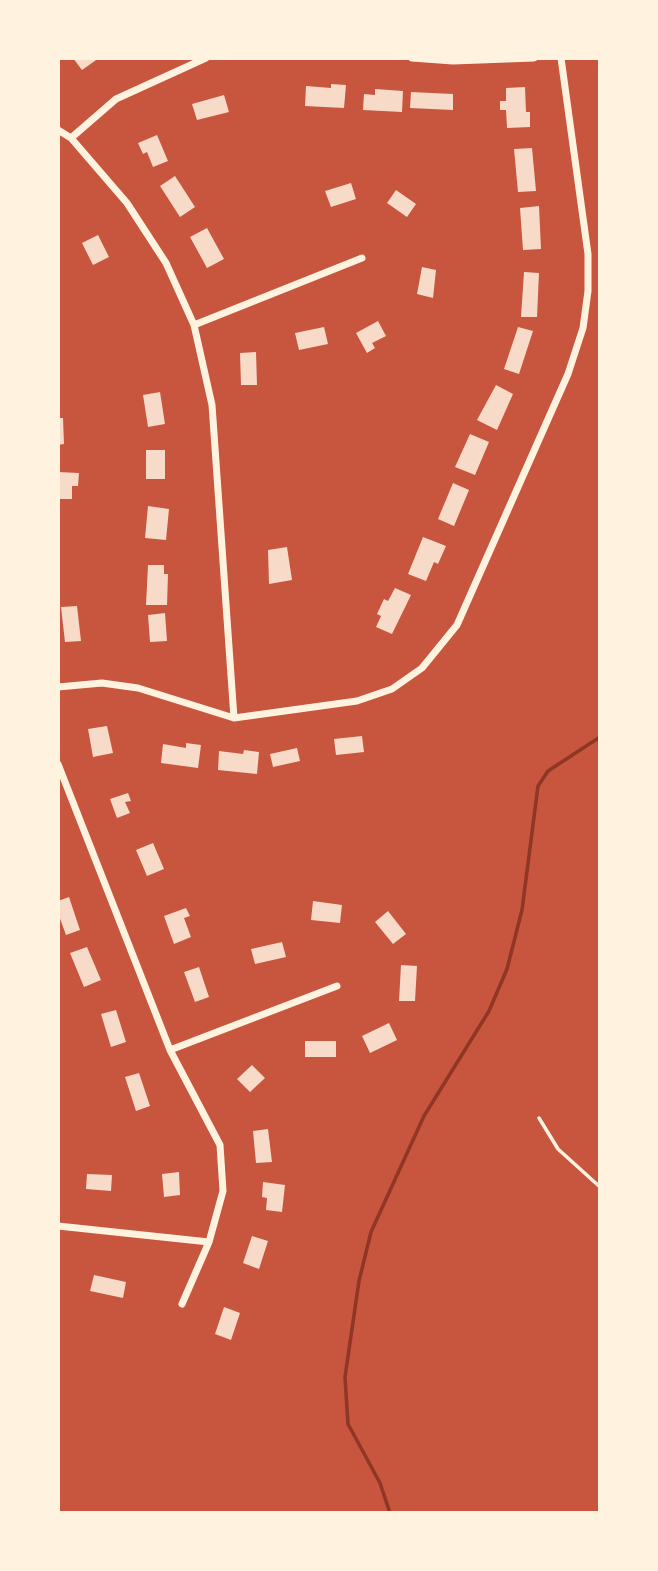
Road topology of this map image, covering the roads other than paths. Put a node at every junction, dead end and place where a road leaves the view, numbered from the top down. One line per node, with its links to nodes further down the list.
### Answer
1 (206, 58): 6 (street)
2 (412, 58): 3 (street)
3 (534, 58)
4 (561, 58): 10 (street)
5 (58, 131): 6 (street)
6 (71, 138): 8 (street)
7 (362, 258): 8 (street)
8 (194, 325): 10 (street)
9 (58, 687): 10 (street)
10 (234, 718)
11 (58, 764): 13 (street)
12 (337, 986): 13 (street)
13 (170, 1050): 17 (street)
14 (539, 1118): 15 (lane)
15 (600, 1187)
16 (58, 1226): 17 (street)
17 (209, 1242): 18 (street)
18 (182, 1304)

